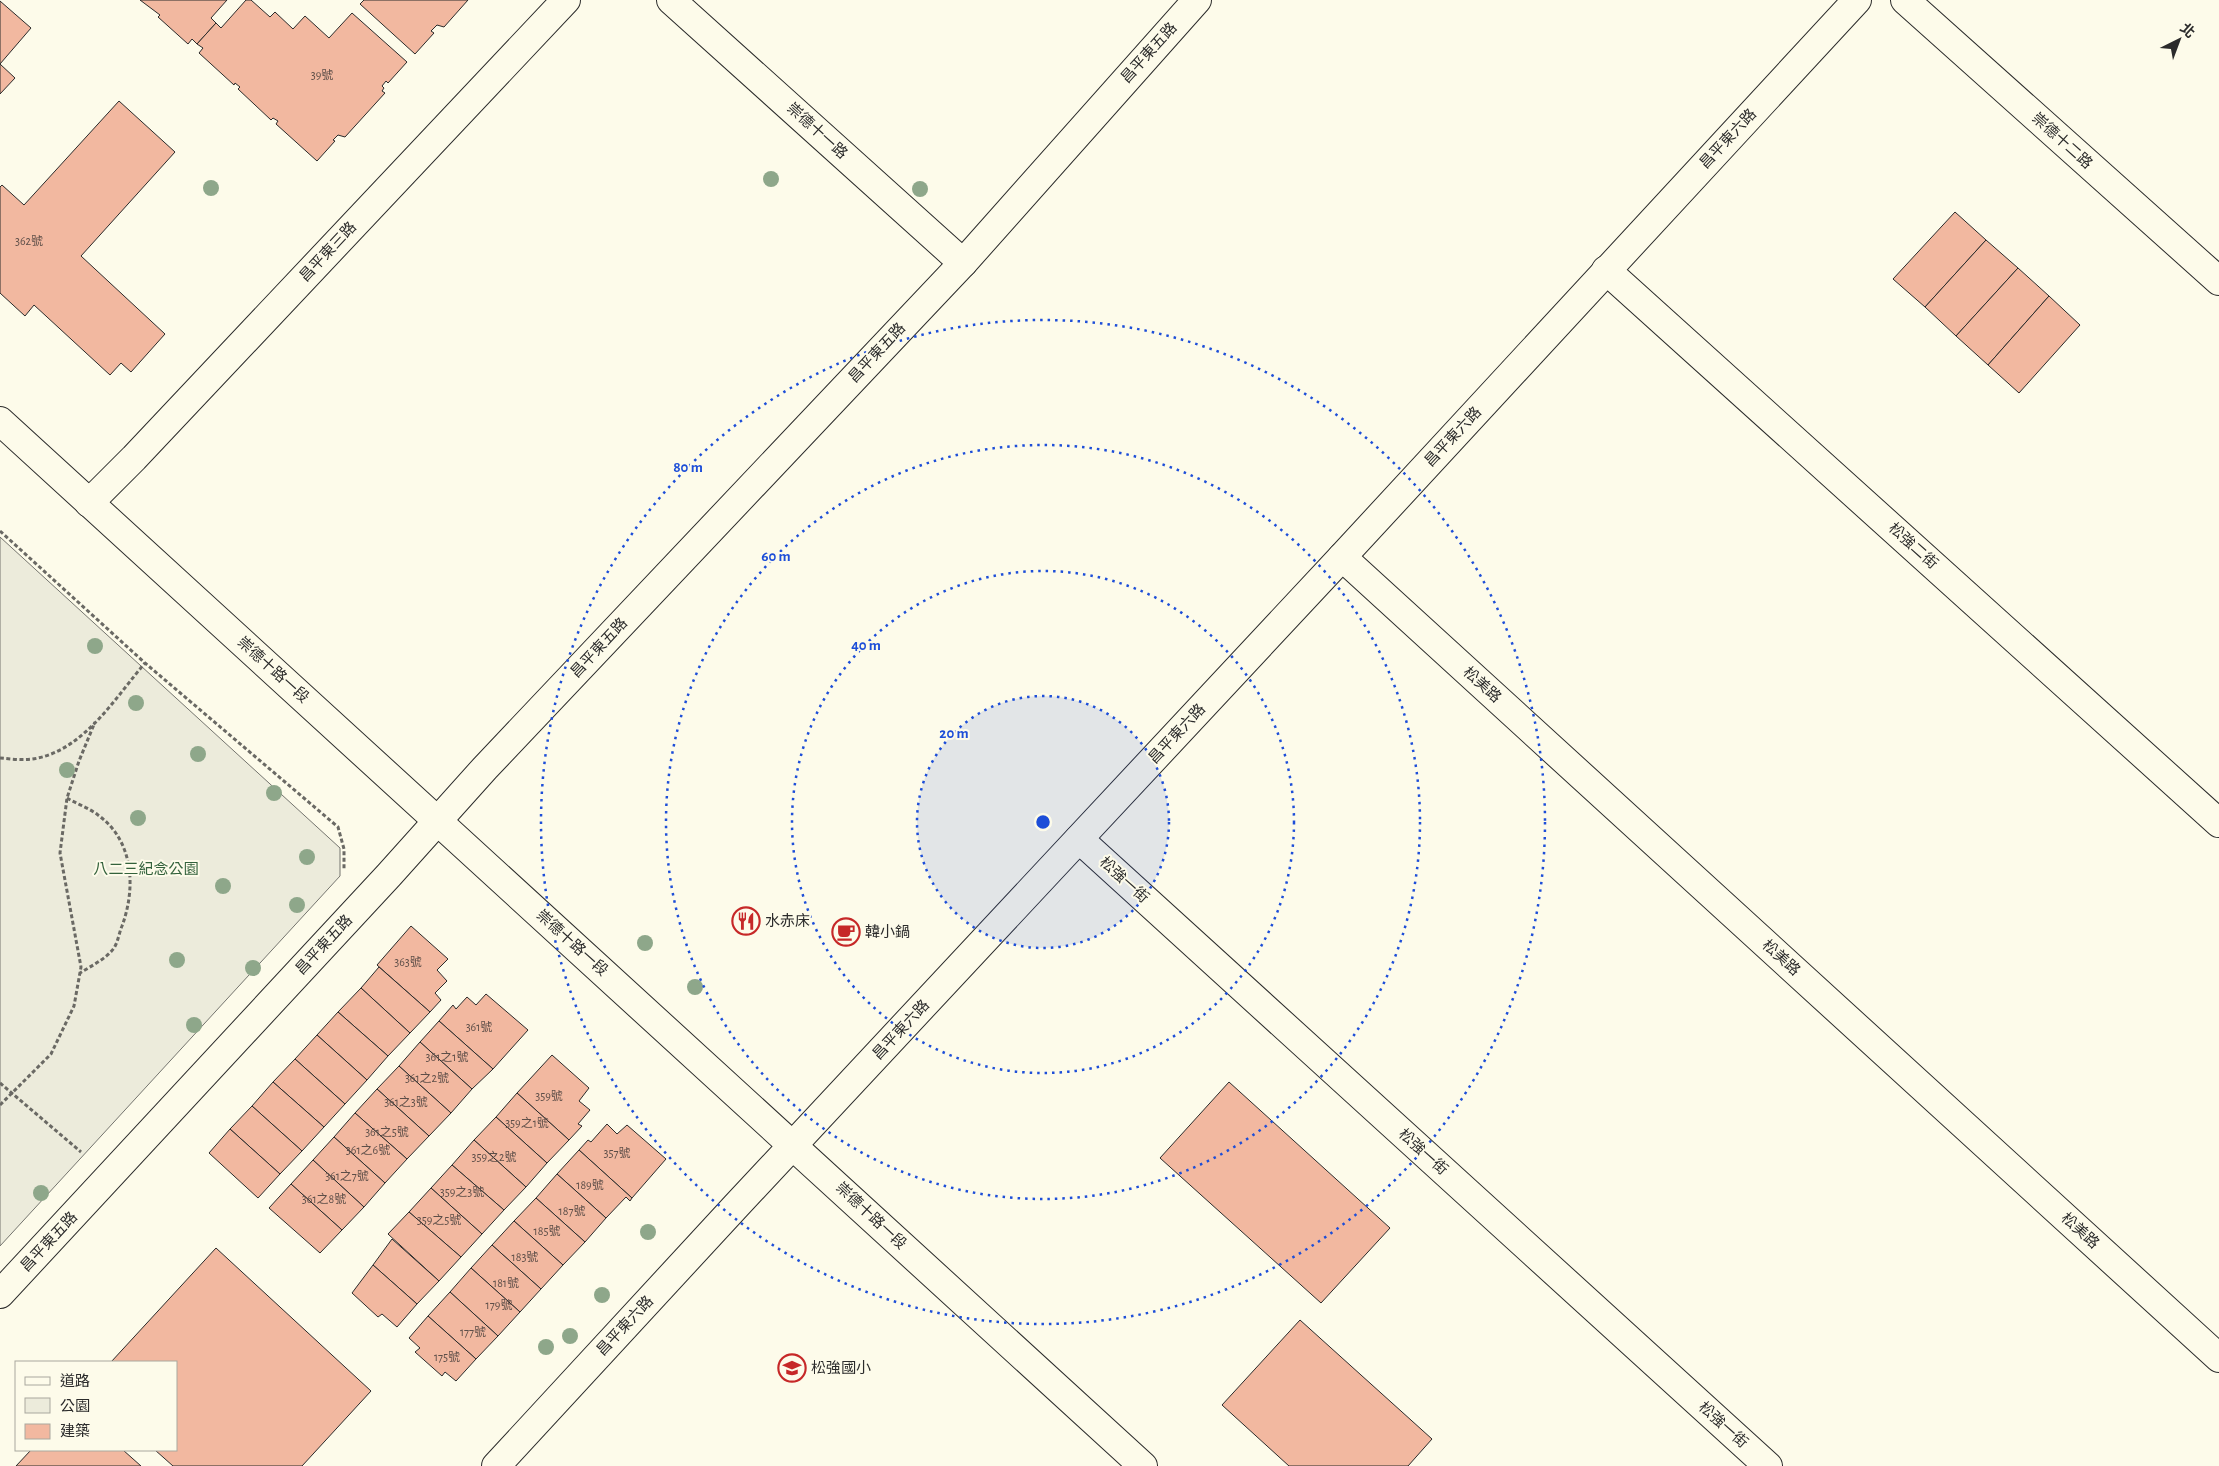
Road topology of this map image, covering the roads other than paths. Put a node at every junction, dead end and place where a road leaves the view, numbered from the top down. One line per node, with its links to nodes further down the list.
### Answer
1 (566, 0): 10 (street, 昌平東三路)
2 (671, 0): 6 (street, 崇德十一路)
3 (1197, 0): 6 (street, 昌平東五路)
4 (1857, 0): 7 (street, 昌平東六路)
5 (1905, 0): 8 (street, 崇德十二路)
6 (963, 263): 12 (street, 昌平東五路)
7 (1606, 270): 11 (street, 昌平東六路); 13 (street, 松強二街)
8 (2219, 281)
9 (0, 421): 10 (street, 崇德十路一段)
10 (89, 502): 12 (street, 崇德十路一段)
11 (1342, 557): 14 (street, 昌平東六路); 17 (street, 松美路)
12 (438, 820): 15 (street, 崇德十路一段); 16 (street, 昌平東五路)
13 (2219, 823)
14 (1079, 839): 15 (street, 昌平東六路); 20 (street, 松強一街)
15 (793, 1145): 18 (street, 昌平東六路); 19 (street, 崇德十路一段)
16 (0, 1294)
17 (2219, 1358)
18 (496, 1466)
19 (1143, 1466)
20 (1768, 1466)

